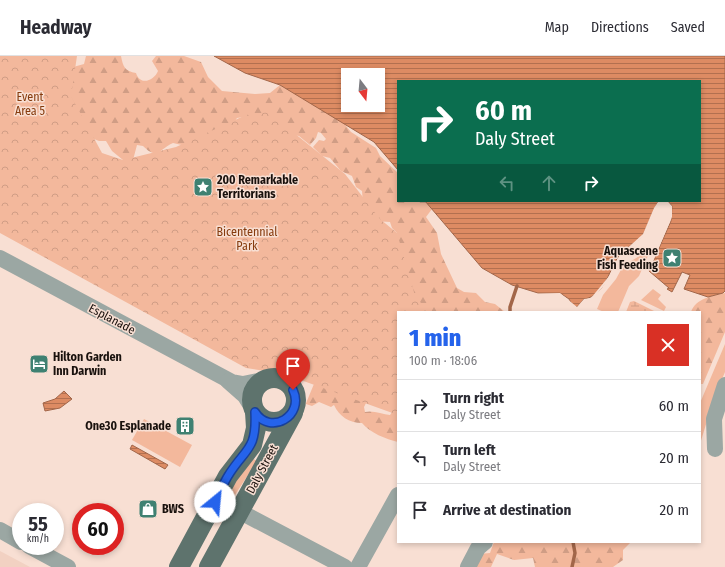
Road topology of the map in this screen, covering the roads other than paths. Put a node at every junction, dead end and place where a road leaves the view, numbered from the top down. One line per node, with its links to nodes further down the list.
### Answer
1 (0, 258): 2 (street, Esplanade)
2 (224, 378): 3 (street, Esplanade); 5 (street, Esplanade)
3 (268, 379): 5 (main road, Daly Street); 6 (main road, Daly Street)
4 (725, 385): 7 (street)
5 (254, 411): 6 (main road); 9 (main road, Daly Street)
6 (293, 413): 10 (main road, Daly Street)
7 (715, 449)
8 (397, 497): 19 (street)
9 (216, 499): 10 (street); 16 (main road, Daly Street)
10 (240, 511): 17 (main road, Daly Street); 18 (street)
11 (0, 530): 12 (street)
12 (12, 537)
13 (484, 543): 20 (street)
14 (46, 555): 15 (street)
15 (68, 567)
16 (179, 567)
17 (209, 567)
18 (345, 567)
19 (358, 567)
20 (468, 567)

